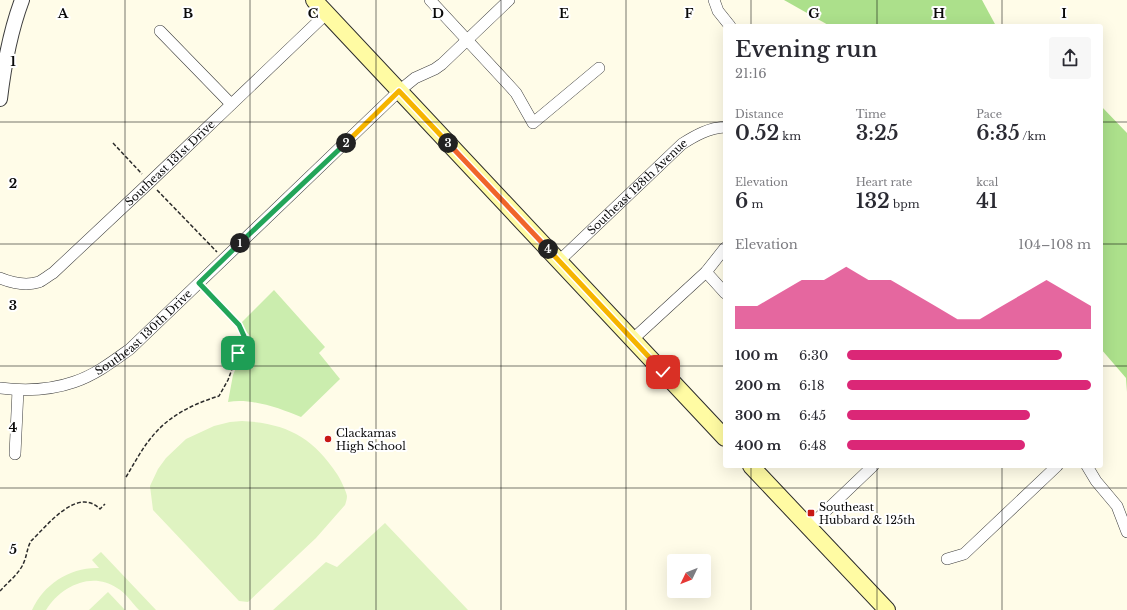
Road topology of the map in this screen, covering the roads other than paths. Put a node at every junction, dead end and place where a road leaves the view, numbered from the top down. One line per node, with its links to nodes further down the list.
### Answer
1 (22, 0): 9 (street)
2 (314, 0): 6 (main road)
3 (430, 0): 10 (street)
4 (510, 0): 10 (street, Southeast 130th Drive)
5 (714, 0): 7 (street)
6 (326, 13): 12 (main road); 14 (street, Southeast 131st Drive)
7 (728, 24)
8 (160, 31): 14 (street)
9 (5, 37): 13 (street)
10 (467, 40): 11 (street); 12 (street, Southeast 130th Drive)
11 (599, 68)
12 (399, 91): 17 (main road); 23 (street, Southeast 130th Drive)
13 (0, 99)
14 (231, 104): 19 (street, Southeast 131st Drive)
15 (723, 127): 17 (street, Southeast 128th Avenue)
16 (723, 251): 18 (street)
17 (559, 261): 21 (main road)
18 (706, 272): 20 (street); 21 (street)
19 (0, 278)
20 (723, 291)
21 (632, 339): 24 (main road)
22 (0, 388): 23 (street, Southeast 130th Drive)
23 (18, 390): 25 (street)
24 (723, 436)
25 (16, 454)
26 (753, 468): 30 (main road)
27 (871, 468): 30 (street)
28 (1055, 468): 32 (street)
29 (1088, 468): 31 (street)
30 (809, 527): 33 (main road)
31 (1127, 532)
32 (947, 559)
33 (887, 610)

